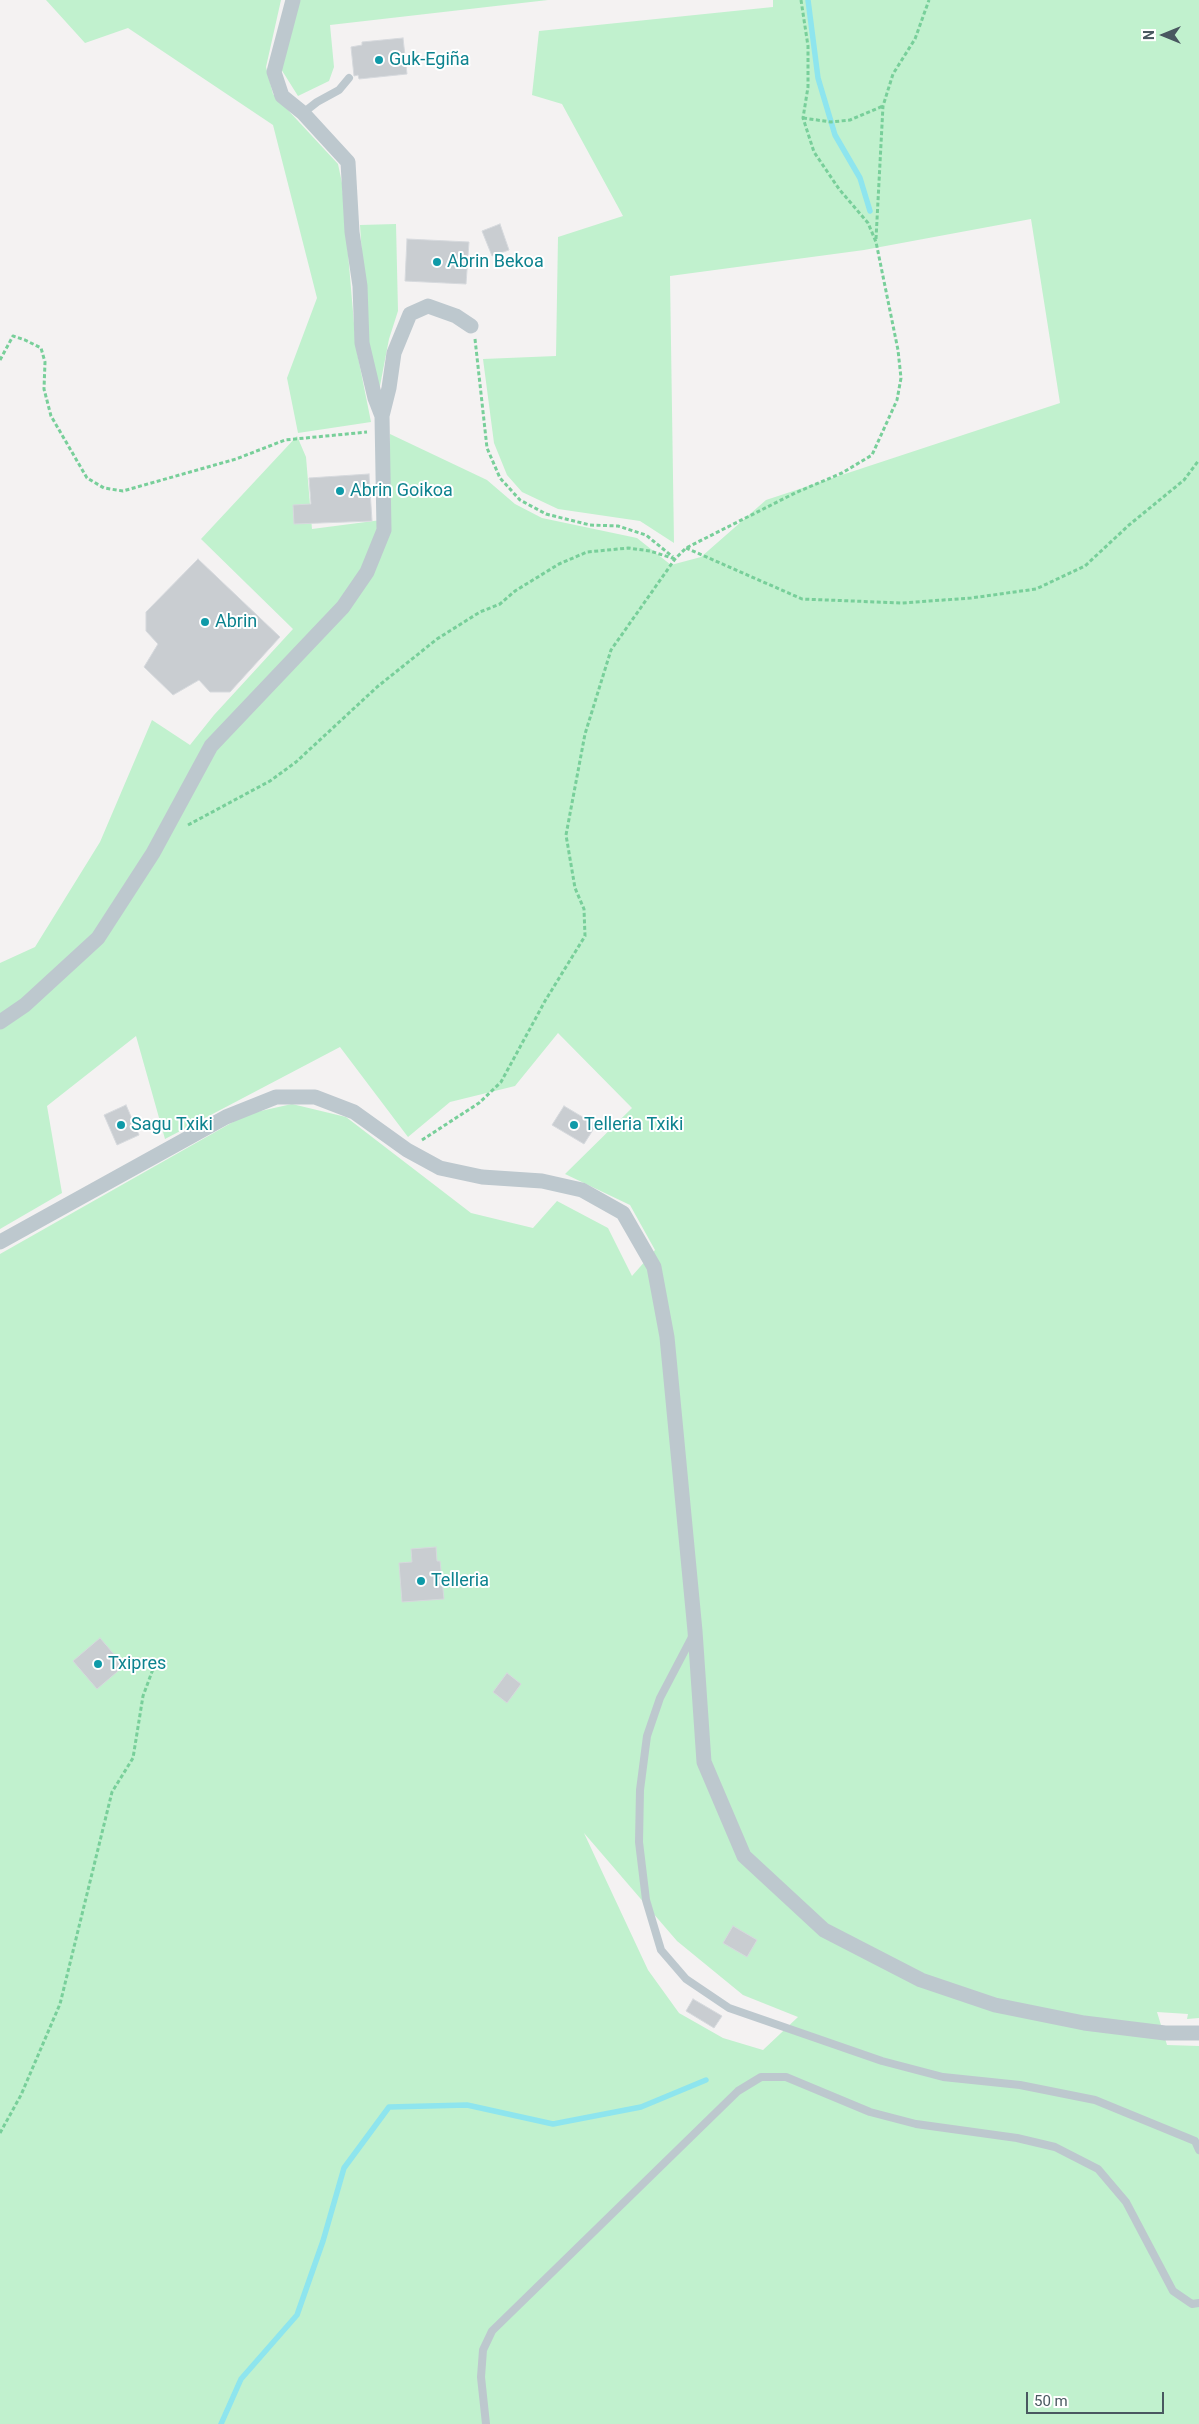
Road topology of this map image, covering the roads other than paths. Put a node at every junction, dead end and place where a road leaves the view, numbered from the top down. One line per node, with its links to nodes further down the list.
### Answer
1 (293, 0): 3 (street)
2 (349, 78): 3 (lane)
3 (303, 113): 5 (street)
4 (471, 326): 5 (street)
5 (382, 423): 6 (street)
6 (0, 1022)
7 (0, 1242): 8 (street)
8 (695, 1631): 9 (street); 10 (lane)
9 (1199, 2033)
10 (1197, 2141): 11 (lane)
11 (1199, 2150)
12 (1199, 2303): 13 (lane)
13 (486, 2424)

